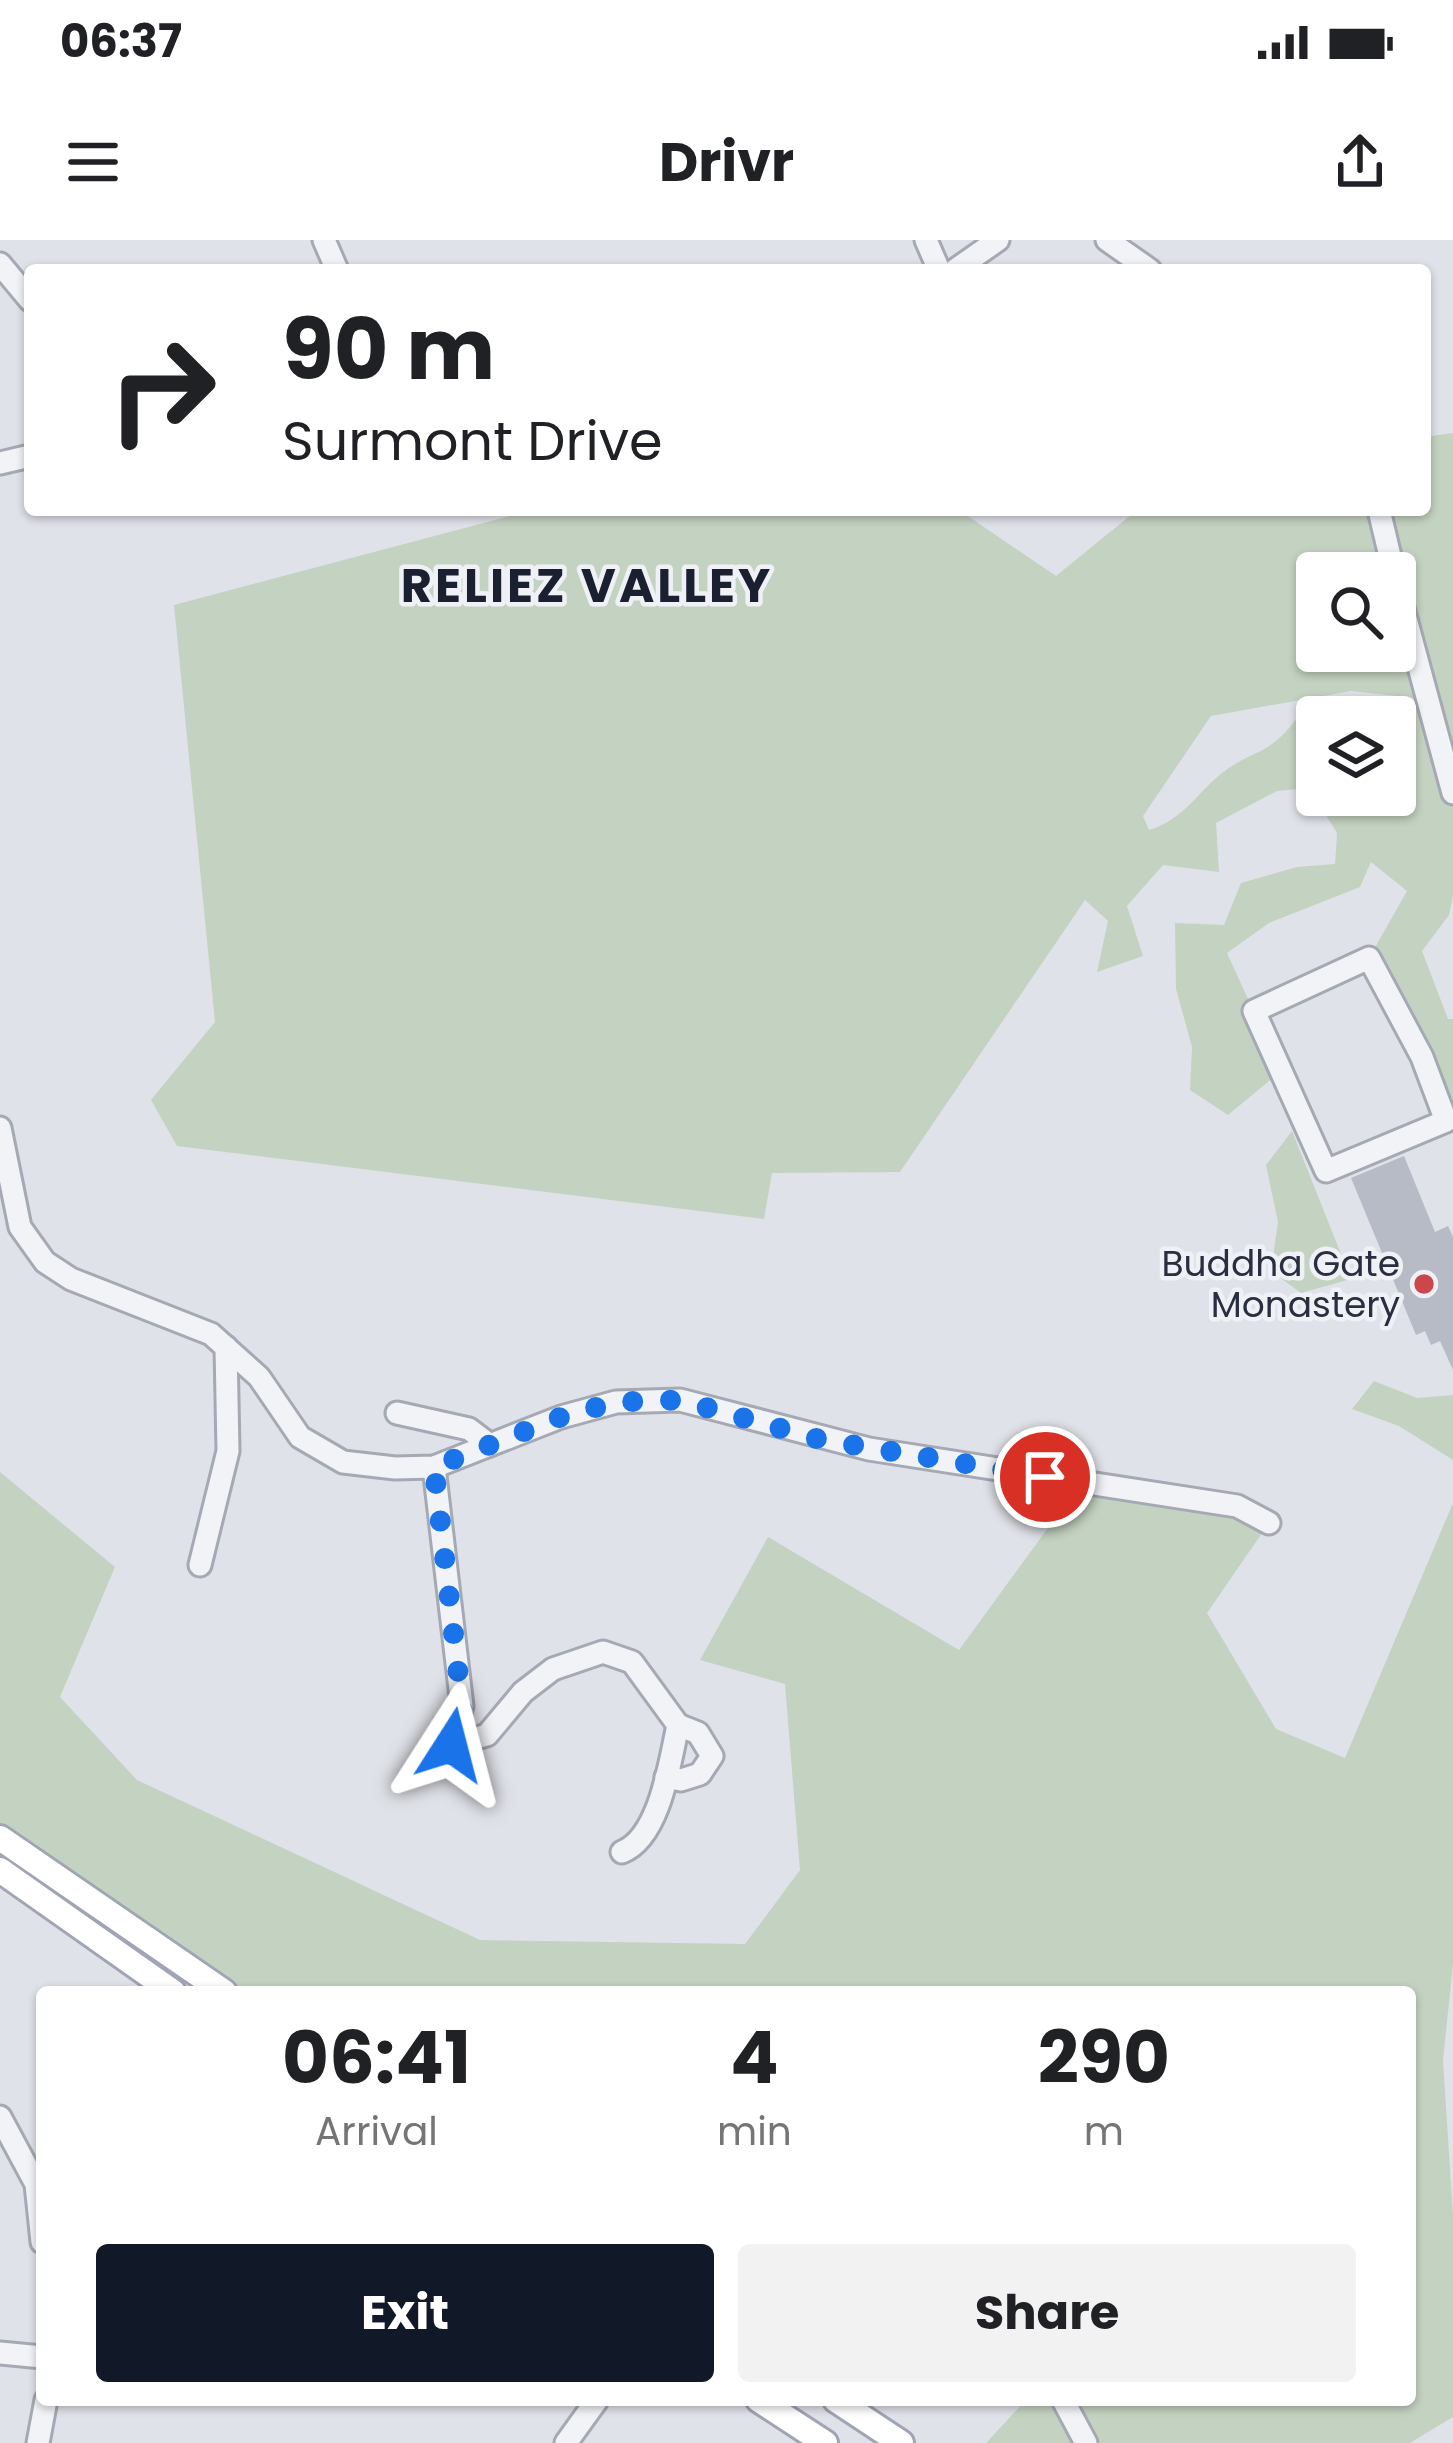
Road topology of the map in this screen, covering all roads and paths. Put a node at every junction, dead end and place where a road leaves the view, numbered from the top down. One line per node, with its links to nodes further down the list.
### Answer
1 (998, 240): 4 (street)
2 (1107, 240): 5 (street)
3 (0, 264): 6 (street)
4 (964, 264)
5 (1141, 264)
6 (24, 293)
7 (1380, 516): 8 (street)
8 (1389, 552)
9 (1416, 657): 10 (street)
10 (1453, 793)
11 (0, 1128): 13 (street)
12 (1449, 1131): 12 (street)
13 (9, 1203): 14 (street)
14 (226, 1347): 17 (street); 19 (street)
15 (397, 1413): 16 (street)
16 (490, 1445): 17 (street); 18 (street)
17 (434, 1467): 20 (street)
18 (1269, 1522)
19 (200, 1565)
20 (678, 1724): 21 (street); 21 (street)
21 (666, 1777): 23 (street)
22 (0, 1838): 26 (main road)
23 (622, 1852)
24 (0, 1870): 25 (main road)
25 (164, 1986)
26 (215, 1986)
27 (0, 2117): 28 (street)
28 (36, 2179)
29 (0, 2353): 30 (street)
30 (36, 2356)
31 (45, 2406): 36 (street)
32 (593, 2406): 37 (street)
33 (769, 2406): 38 (main road)
34 (845, 2406): 39 (main road)
35 (1066, 2406): 40 (street)
36 (38, 2443)
37 (566, 2443)
38 (825, 2443)
39 (901, 2443)
40 (1086, 2443)

